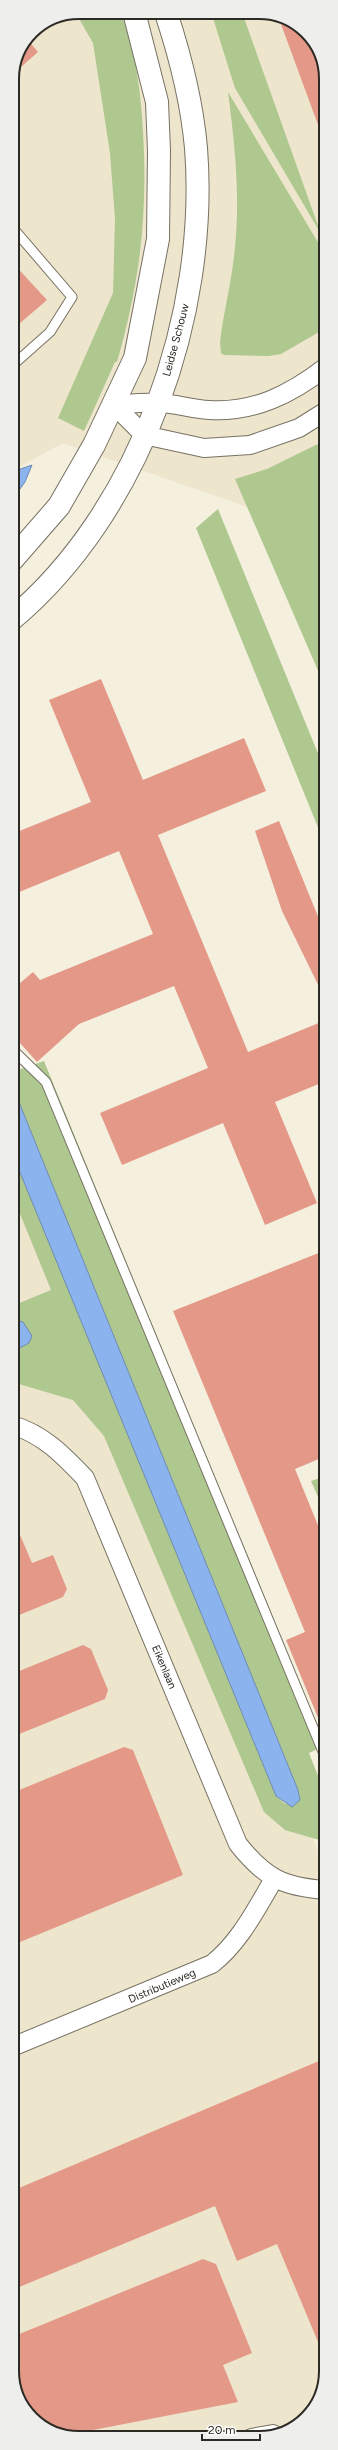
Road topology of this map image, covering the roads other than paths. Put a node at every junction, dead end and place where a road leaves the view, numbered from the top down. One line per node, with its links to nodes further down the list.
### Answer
1 (136, 19): 7 (street)
2 (168, 19): 6 (street, Leidse Schouw)
3 (19, 235): 4 (lane)
4 (19, 360)
5 (319, 372): 6 (street)
6 (158, 403): 7 (street); 9 (street, Leidse Schouw)
7 (114, 405): 9 (street); 10 (street)
8 (319, 415): 9 (street)
9 (144, 435): 11 (street, Leidse Schouw)
10 (19, 552)
11 (19, 612)
12 (19, 1056): 14 (lane)
13 (19, 1427): 15 (street, Eikenlaan)
14 (319, 1742)
15 (274, 1879): 16 (street, Eikenlaan); 17 (street, Distributieweg)
16 (319, 1889)
17 (19, 2044)

